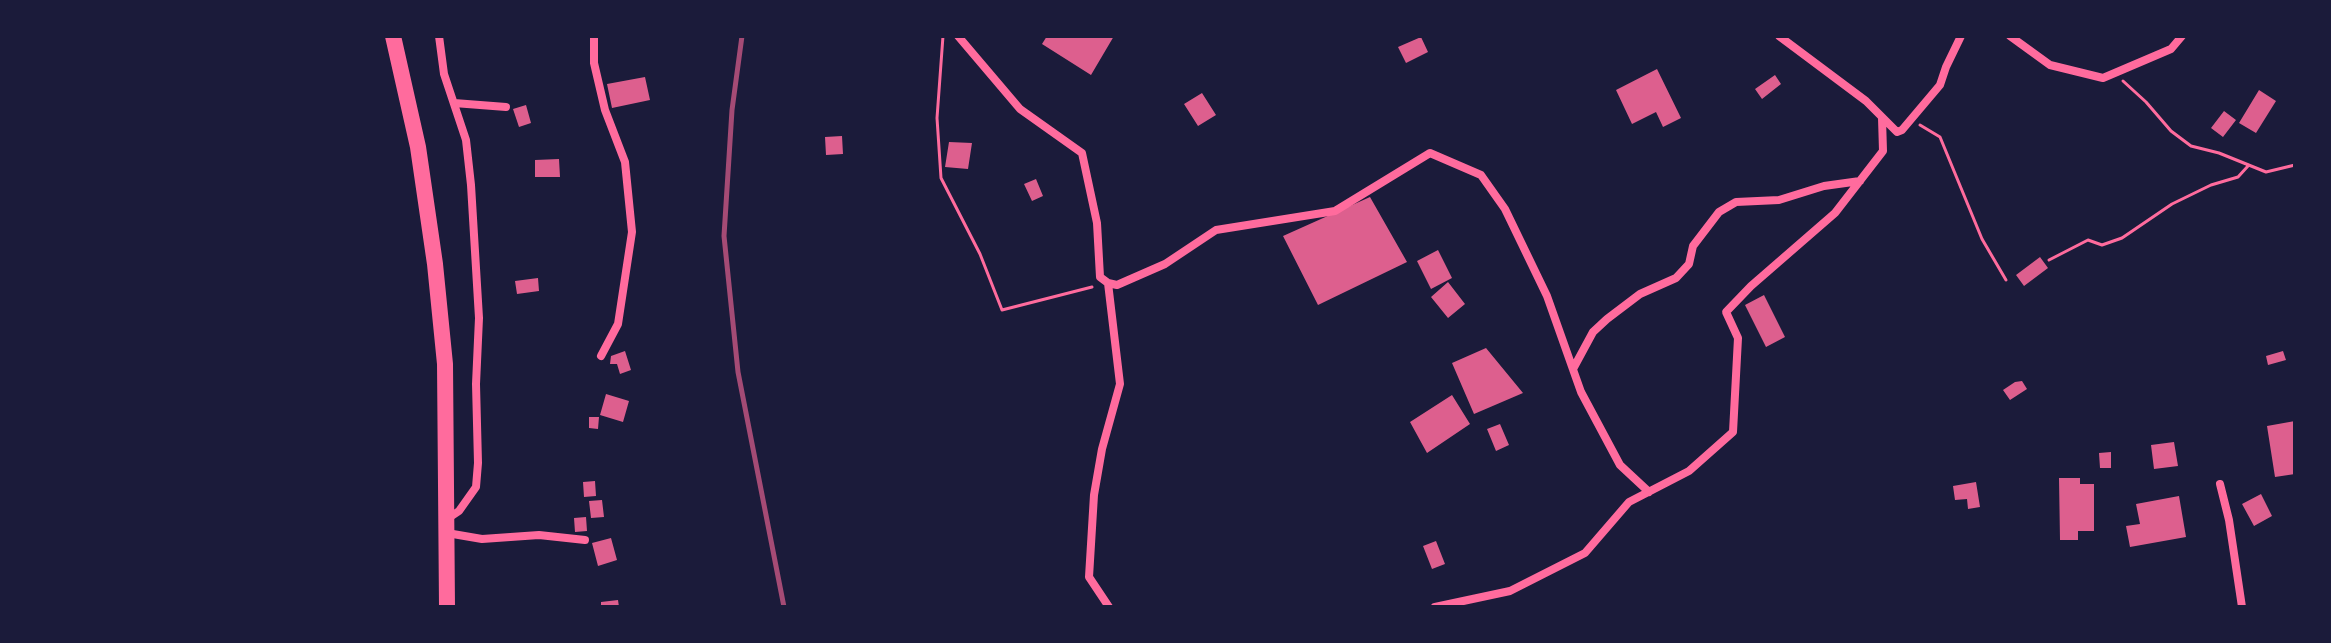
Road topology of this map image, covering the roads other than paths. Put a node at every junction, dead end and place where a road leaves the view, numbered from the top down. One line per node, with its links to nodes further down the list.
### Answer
1 (393, 36): 18 (highway)
2 (439, 36): 9 (street)
3 (594, 36): 14 (street)
4 (958, 36): 13 (street)
5 (1779, 36): 11 (street)
6 (1961, 36): 11 (street)
7 (2010, 36): 8 (street)
8 (2182, 36)
9 (454, 103): 10 (street); 18 (street)
10 (506, 107)
11 (1882, 118): 12 (street)
12 (1860, 181): 15 (street); 17 (street)
13 (1108, 283): 15 (street); 21 (street)
14 (601, 356)
15 (1573, 369): 17 (street)
16 (2220, 484): 23 (street)
17 (1649, 492): 22 (street)
18 (446, 526): 19 (street); 20 (highway)
19 (585, 540)
20 (447, 607)
21 (1109, 607)
22 (1435, 607)
23 (2242, 607)

